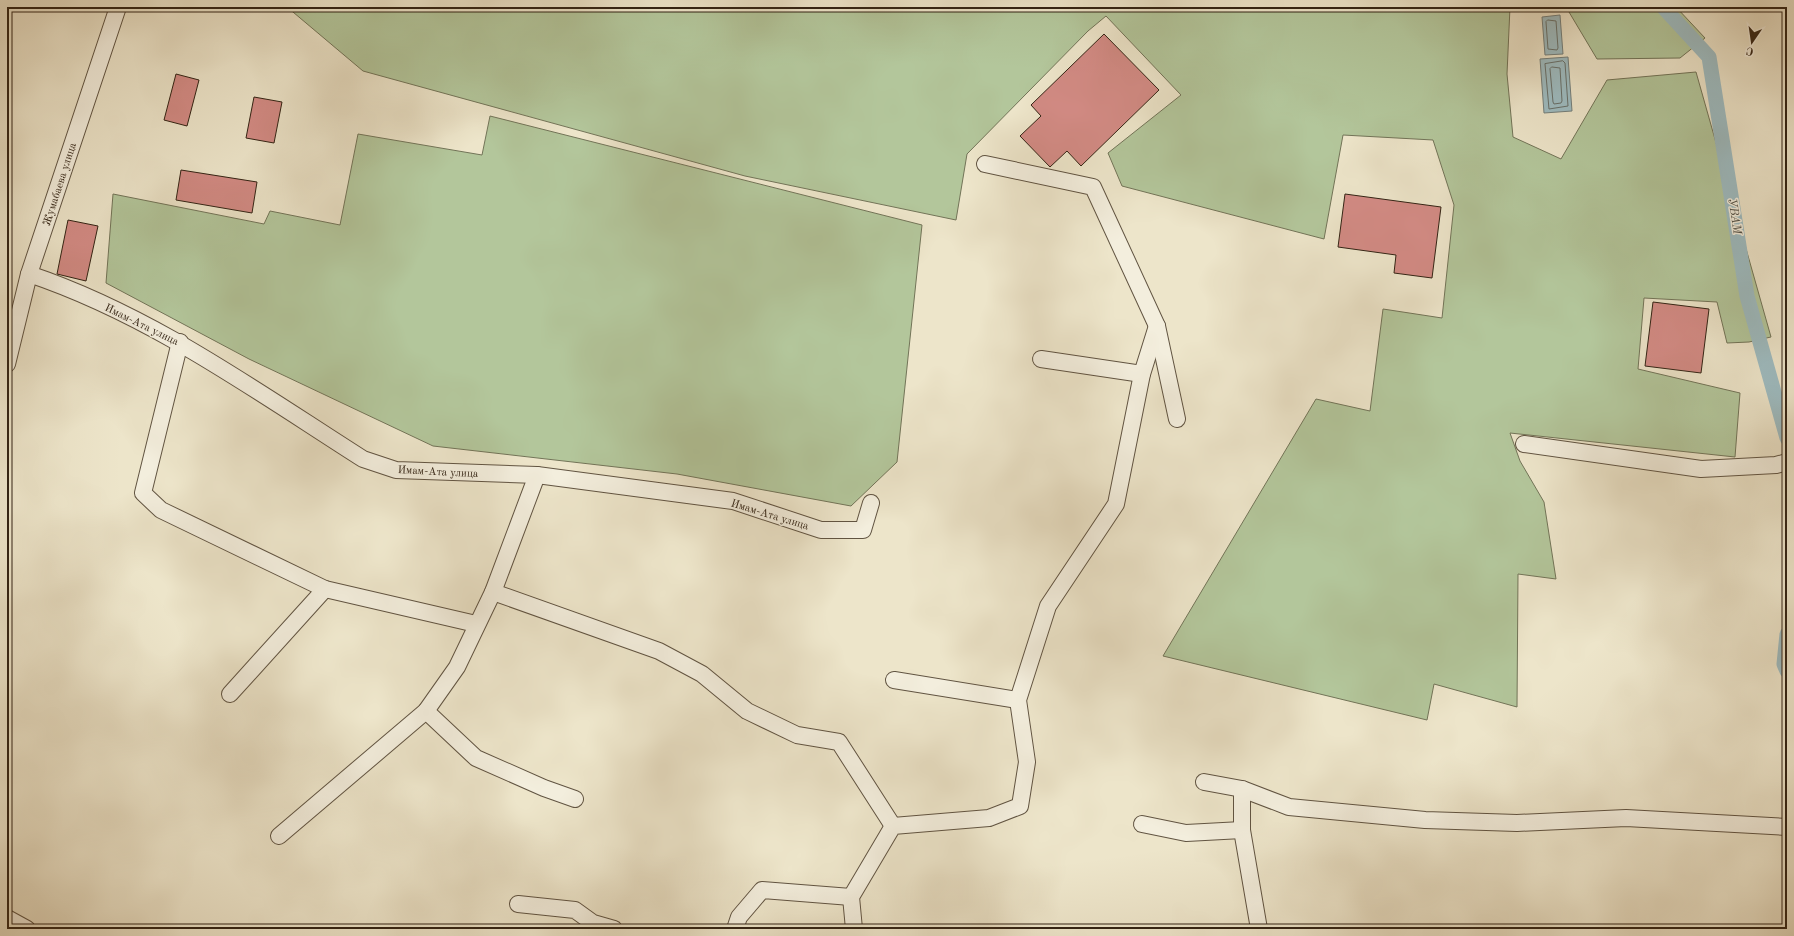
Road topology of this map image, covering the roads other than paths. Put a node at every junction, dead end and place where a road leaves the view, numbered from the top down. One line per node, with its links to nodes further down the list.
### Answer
1 (118, 7): 3 (street, Жумабаева улица)
2 (985, 164): 4 (street)
3 (30, 274): 5 (street, Имам-Ата улица); 7 (street, Жумабаева улица)
4 (1157, 326): 8 (street); 9 (street)
5 (180, 342): 12 (street, Имам-Ата улица); 14 (street)
6 (1041, 359): 8 (street)
7 (7, 364)
8 (1142, 374): 19 (street)
9 (1177, 419)
10 (1524, 444): 11 (street)
11 (1781, 463)
12 (537, 475): 13 (street, Имам-Ата улица); 15 (street)
13 (871, 503)
14 (325, 589): 16 (street); 18 (street)
15 (493, 592): 16 (street); 25 (street)
16 (476, 624): 20 (street)
17 (894, 680): 19 (street)
18 (230, 694)
19 (1018, 700): 25 (street)
20 (426, 711): 23 (street); 28 (street)
21 (1204, 782): 22 (street)
22 (1242, 789): 26 (street); 27 (street)
23 (575, 799)
24 (1142, 824): 27 (street)
25 (893, 826): 29 (street)
26 (1787, 827)
27 (1242, 830): 36 (street)
28 (279, 836)
29 (851, 897): 34 (street); 35 (street)
30 (518, 904): 33 (street)
31 (7, 918): 32 (street)
32 (27, 929)
33 (614, 929)
34 (735, 929)
35 (854, 929)
36 (1259, 929)

